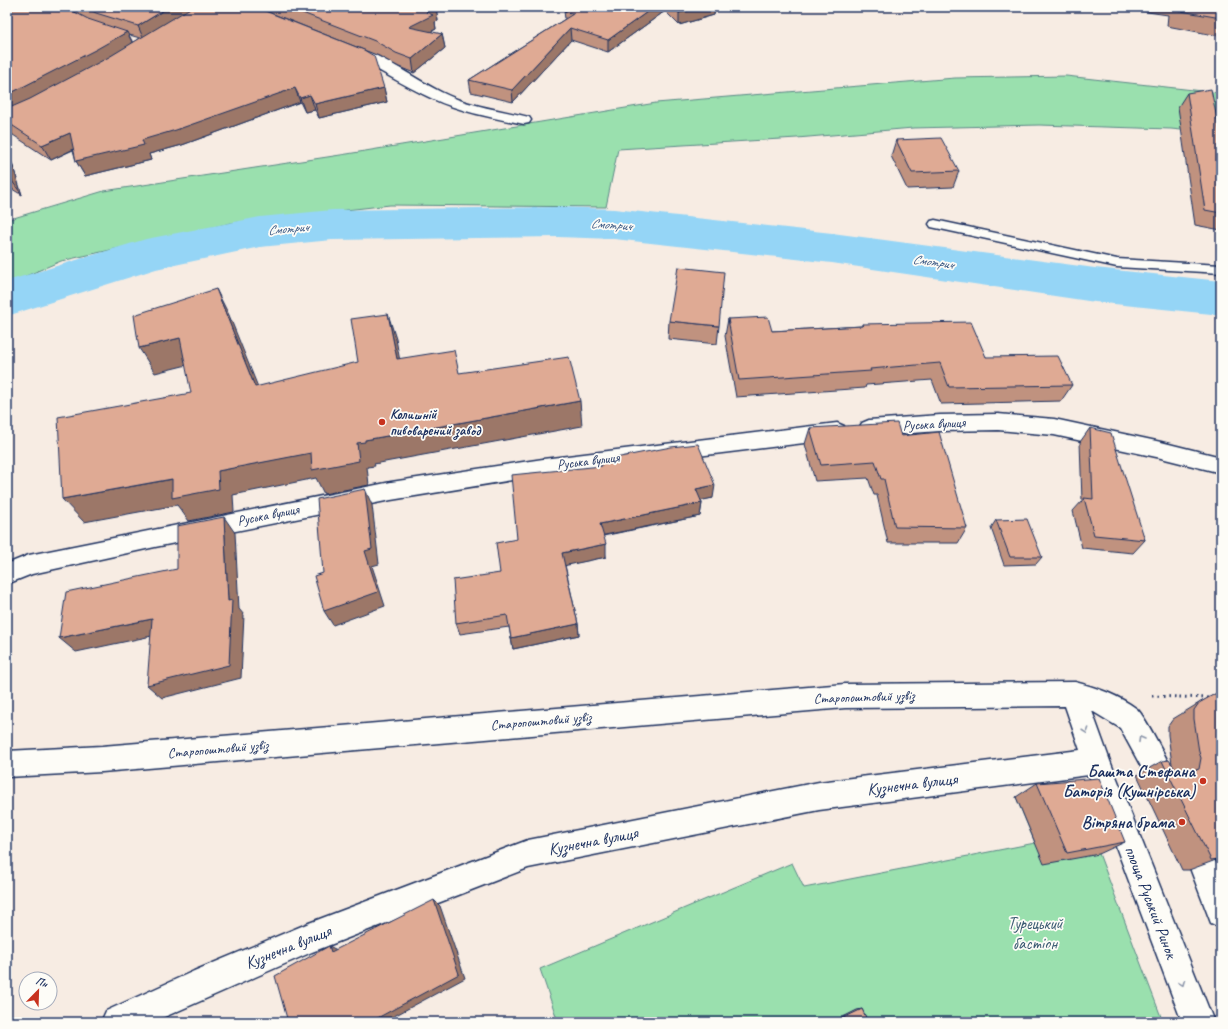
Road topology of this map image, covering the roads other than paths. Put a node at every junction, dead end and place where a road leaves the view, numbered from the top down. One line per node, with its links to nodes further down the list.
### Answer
1 (339, 46): 2 (street)
2 (524, 120)
3 (935, 224): 4 (lane)
4 (1221, 269)
5 (1221, 465): 6 (street, Руська вулиця)
6 (7, 574)
7 (1075, 694): 8 (street, площа Руський Ринок, one-way to 8); 9 (street, Старопоштовий узвіз); 10 (street, one-way to 7)
8 (1097, 761): 13 (street, Кузнечна вулиця); 14 (street, площа Руський Ринок, one-way to 14)
9 (7, 764)
10 (1160, 773)
11 (1204, 868): 12 (street)
12 (1221, 913)
13 (117, 1022)
14 (1198, 1022)

